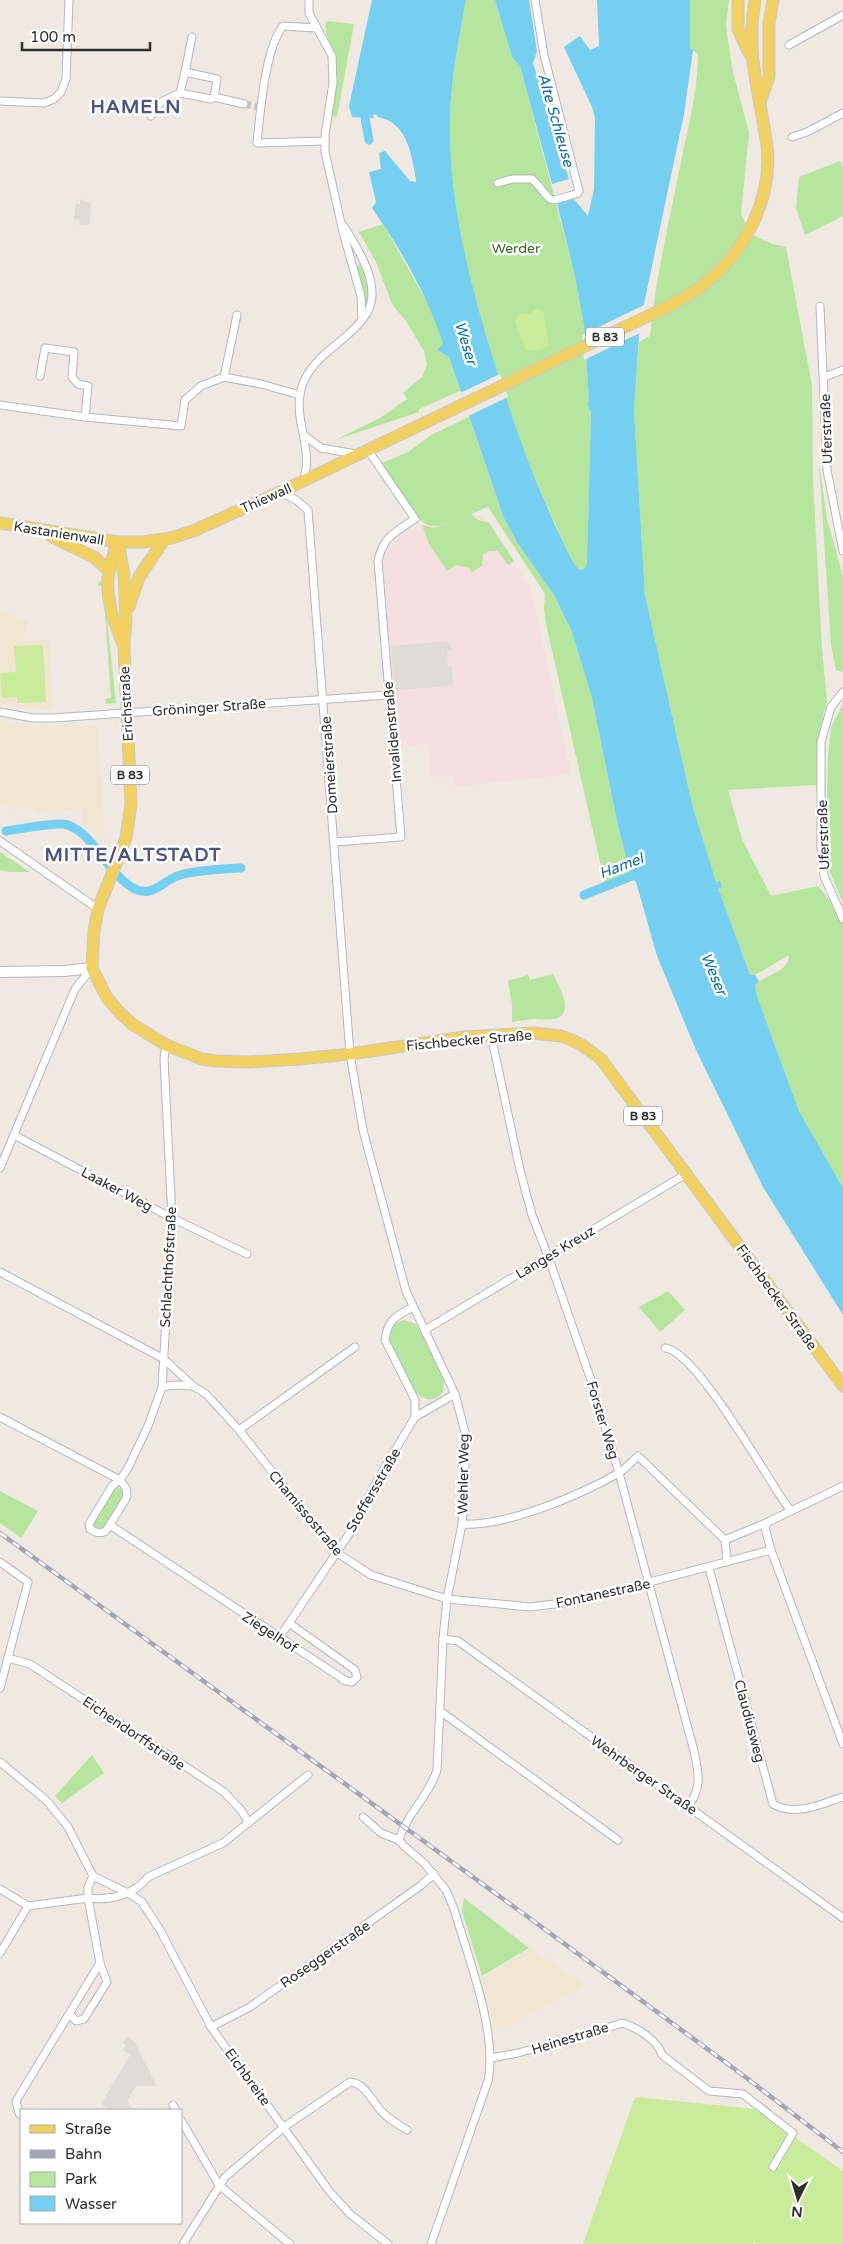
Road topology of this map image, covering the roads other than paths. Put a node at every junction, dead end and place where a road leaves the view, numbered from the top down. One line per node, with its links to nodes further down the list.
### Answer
1 (69, 0): 15 (street)
2 (309, 0): 8 (street)
3 (535, 0): 22 (street)
4 (738, 0): 11 (main road, B 83)
5 (755, 0): 11 (main road, B 83)
6 (773, 0): 17 (main road)
7 (843, 15): 10 (street)
8 (316, 28): 21 (street); 21 (street)
9 (192, 37): 12 (street)
10 (789, 45)
11 (751, 58): 17 (main road, B 83)
12 (185, 72): 13 (street); 14 (street)
13 (180, 93): 14 (street); 19 (street)
14 (214, 97): 16 (street)
15 (0, 100)
16 (244, 104)
17 (759, 104): 37 (main road, Thiewall / B 83)
18 (843, 113): 20 (street)
19 (151, 116)
20 (792, 137)
21 (325, 141): 23 (street)
22 (498, 183)
23 (342, 223): 24 (street); 25 (street)
24 (366, 265): 25 (street); 28 (street)
25 (352, 268): 28 (street)
26 (820, 306): 32 (street, Uferstraße)
27 (237, 315): 31 (street)
28 (362, 319): 33 (street)
29 (843, 370): 32 (street)
30 (40, 376): 35 (street)
31 (224, 377): 33 (street); 35 (street)
32 (824, 377): 44 (street, Uferstraße)
33 (300, 395): 36 (street)
34 (0, 405): 35 (street)
35 (86, 417)
36 (304, 435): 37 (street); 38 (street)
37 (362, 452): 38 (main road, Thiewall / B 83); 48 (street, Invalidenstraße)
38 (303, 481): 39 (main road, Thiewall / B 83)
39 (280, 492): 42 (main road, Thiewall / B 83); 50 (street, Domeierstraße)
40 (0, 523): 41 (main road, Kastanienwall)
41 (42, 532): 43 (main road, Kastanienwall); 45 (main road)
42 (164, 540): 43 (main road, Thiewall / B 83); 46 (main road, B 83)
43 (118, 542): 45 (main road, Erichstraße / B 83); 46 (main road, Erichstraße / B 83)
44 (843, 551)
45 (109, 571): 47 (main road, Erichstraße / B 83)
46 (126, 618): 47 (main road, Erichstraße / B 83)
47 (124, 646): 52 (main road, Erichstraße / B 83)
48 (388, 691): 50 (street, Gröninger Straße); 54 (street, Invalidenstraße)
49 (843, 692): 56 (street, Uferstraße)
50 (324, 700): 52 (street, Gröninger Straße); 54 (street, Domeierstraße)
51 (0, 712): 52 (street, Gröninger Straße)
52 (127, 712): 55 (main road, Erichstraße / B 83)
53 (0, 841): 55 (street)
54 (335, 842): 61 (street, Domeierstraße)
55 (98, 909): 57 (main road, B 83)
56 (843, 920)
57 (92, 968): 58 (main road); 60 (main road, B 83); 62 (street)
58 (0, 972)
59 (491, 1035): 61 (main road, Fischbecker Straße / B 83); 64 (main road, Fischbecker Straße / B 83); 67 (street, Forster Weg)
60 (166, 1046): 61 (main road, Fischbecker Straße / B 83); 65 (street, Schlachthofstraße)
61 (350, 1054): 69 (street, Wehler Weg)
62 (14, 1135): 63 (street); 65 (street, Laaker Weg)
63 (0, 1168)
64 (686, 1174): 67 (street, Langes Kreuz); 75 (main road, Fischbecker Straße / B 83)
65 (172, 1218): 66 (street, Laaker Weg); 73 (street, Schlachthofstraße)
66 (247, 1254)
67 (548, 1256): 70 (street, Langes Kreuz); 81 (street, Forster Weg)
68 (0, 1272): 73 (street, Chamissostraße)
69 (413, 1307): 70 (street, Wehler Weg); 79 (street)
70 (425, 1330): 77 (street, Wehler Weg)
71 (355, 1347): 80 (street)
72 (665, 1348): 84 (street)
73 (164, 1359): 74 (street, Chamissostraße); 76 (street, Schlachthofstraße)
74 (193, 1386): 76 (street); 80 (street, Chamissostraße)
75 (843, 1386)
76 (162, 1387): 82 (street, Schlachthofstraße)
77 (455, 1394): 79 (street); 86 (street, Wehler Weg)
78 (0, 1417): 82 (street)
79 (415, 1417): 90 (street, Stoffersstraße)
80 (239, 1430): 90 (street, Chamissostraße)
81 (619, 1473): 86 (street); 88 (street); 94 (street, Forster Weg)
82 (120, 1480): 87 (street); 87 (street)
83 (843, 1486): 84 (street)
84 (790, 1510): 85 (street)
85 (768, 1522): 88 (street); 89 (street)
86 (462, 1524): 95 (street, Wehler Weg)
87 (110, 1525): 97 (street, Ziegelhof)
88 (725, 1540): 92 (street)
89 (771, 1550): 92 (street, Fontanestraße); 102 (street)
90 (336, 1552): 95 (street, Chamissostraße); 96 (street, Stoffersstraße)
91 (0, 1562): 99 (street)
92 (727, 1562): 93 (street, Fontanestraße)
93 (709, 1568): 94 (street, Fontanestraße); 105 (street, Claudiusweg)
94 (650, 1583): 95 (street, Fontanestraße); 106 (street, Forster Weg)
95 (447, 1599): 98 (street, Wehler Weg)
96 (289, 1623): 97 (street, Stoffersstraße); 97 (street, Ziegelhof)
97 (279, 1638)
98 (443, 1639): 101 (street, Wehler Weg); 106 (street, Wehrberger Straße)
99 (8, 1658): 100 (street); 108 (street, Eichendorffstraße)
100 (0, 1688)
101 (440, 1712): 109 (street, Wehler Weg); 110 (street)
102 (843, 1744)
103 (0, 1762): 112 (street)
104 (308, 1776): 108 (street)
105 (843, 1797)
106 (689, 1806): 117 (street, Wehrberger Straße)
107 (363, 1817): 109 (street)
108 (249, 1823): 114 (street)
109 (399, 1840): 111 (street)
110 (618, 1840)
111 (434, 1874): 121 (street, Roseggerstraße); 122 (street)
112 (93, 1876): 114 (street, Eichbreite); 115 (street)
113 (0, 1889): 116 (street)
114 (130, 1894): 115 (street); 121 (street, Eichbreite)
115 (88, 1898): 116 (street); 119 (street)
116 (28, 1906): 118 (street)
117 (843, 1918)
118 (0, 1953)
119 (100, 1963): 120 (street); 120 (street)
120 (70, 2014): 123 (street)
121 (212, 2027): 125 (street, Eichbreite)
122 (491, 2058): 127 (street, Heinestraße); 132 (street)
123 (20, 2114)
124 (182, 2122): 128 (street)
125 (284, 2127): 126 (street); 128 (street); 131 (street, Eichbreite)
126 (407, 2130)
127 (773, 2167)
128 (219, 2185): 129 (street); 130 (street)
129 (183, 2244)
130 (290, 2244)
131 (388, 2244)
132 (431, 2244)

